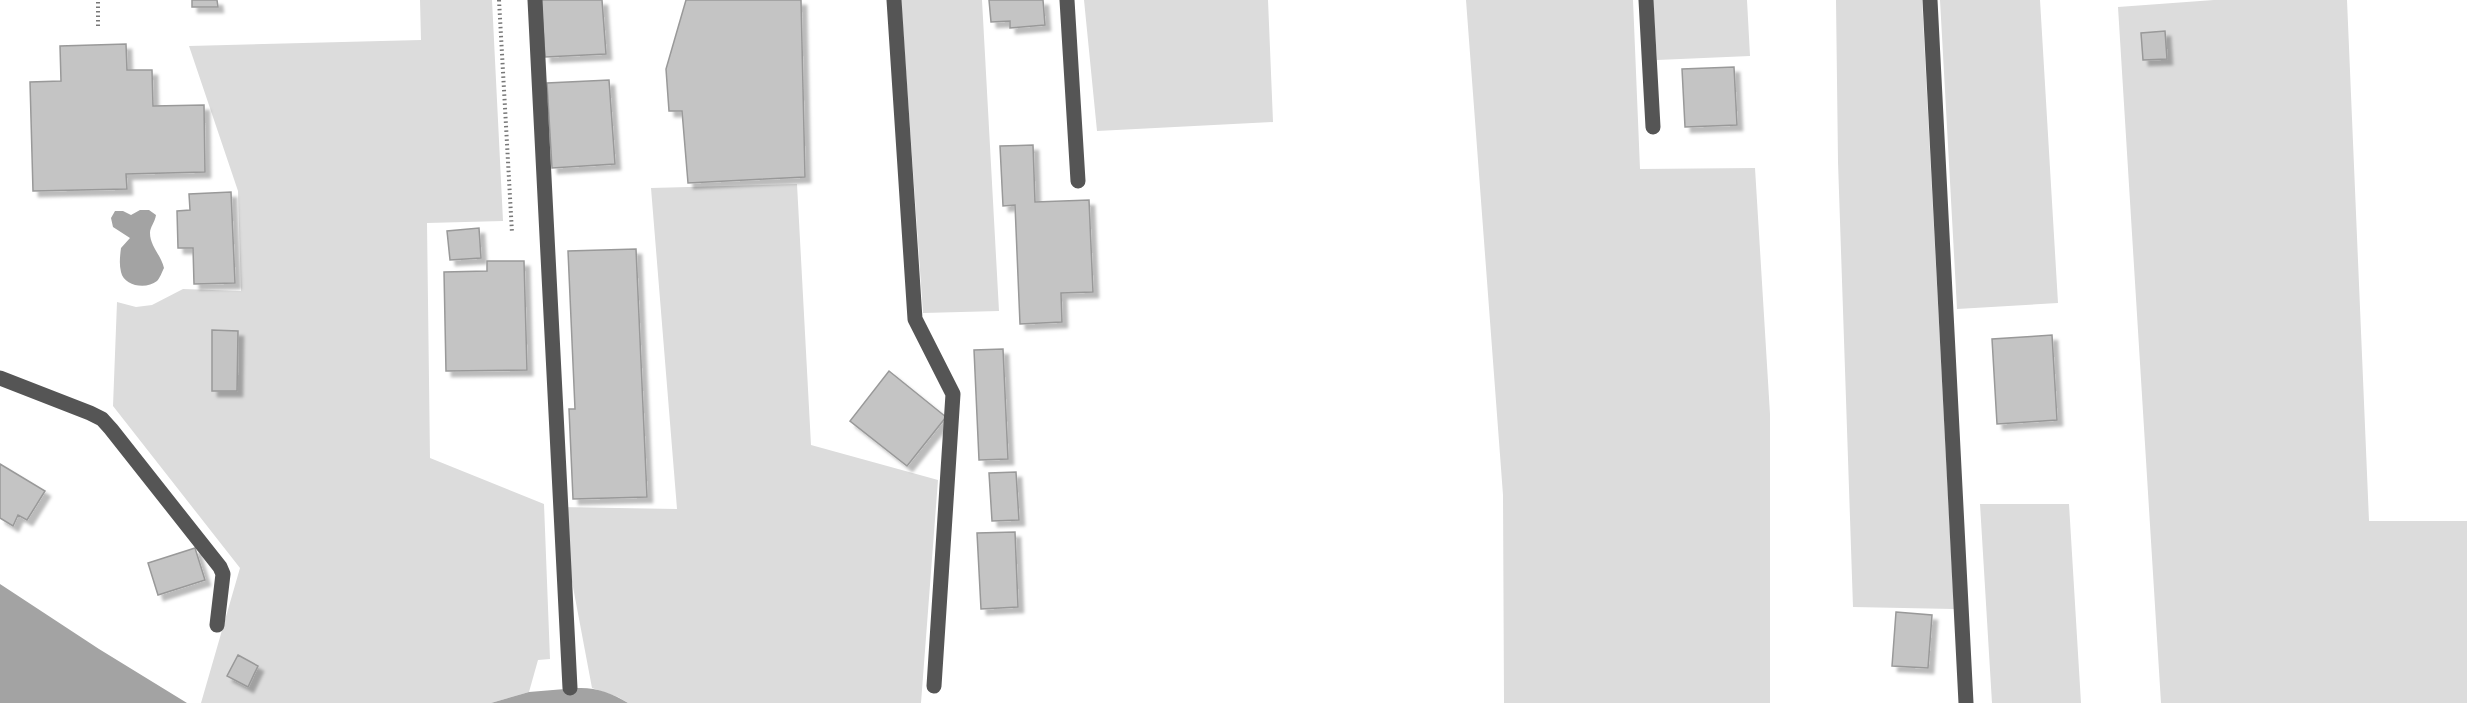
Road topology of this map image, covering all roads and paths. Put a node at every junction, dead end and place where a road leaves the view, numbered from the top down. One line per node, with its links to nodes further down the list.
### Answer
1 (98, 0): 8 (path)
2 (499, 0): 11 (path)
3 (535, 0): 15 (street)
4 (894, 0): 14 (street)
5 (1067, 0): 10 (street)
6 (1646, 0): 9 (street)
7 (1930, 0): 16 (street)
8 (98, 26)
9 (1653, 127)
10 (1078, 181)
11 (512, 233)
12 (0, 378): 13 (street)
13 (217, 625)
14 (934, 686)
15 (570, 688)
16 (1966, 703)

